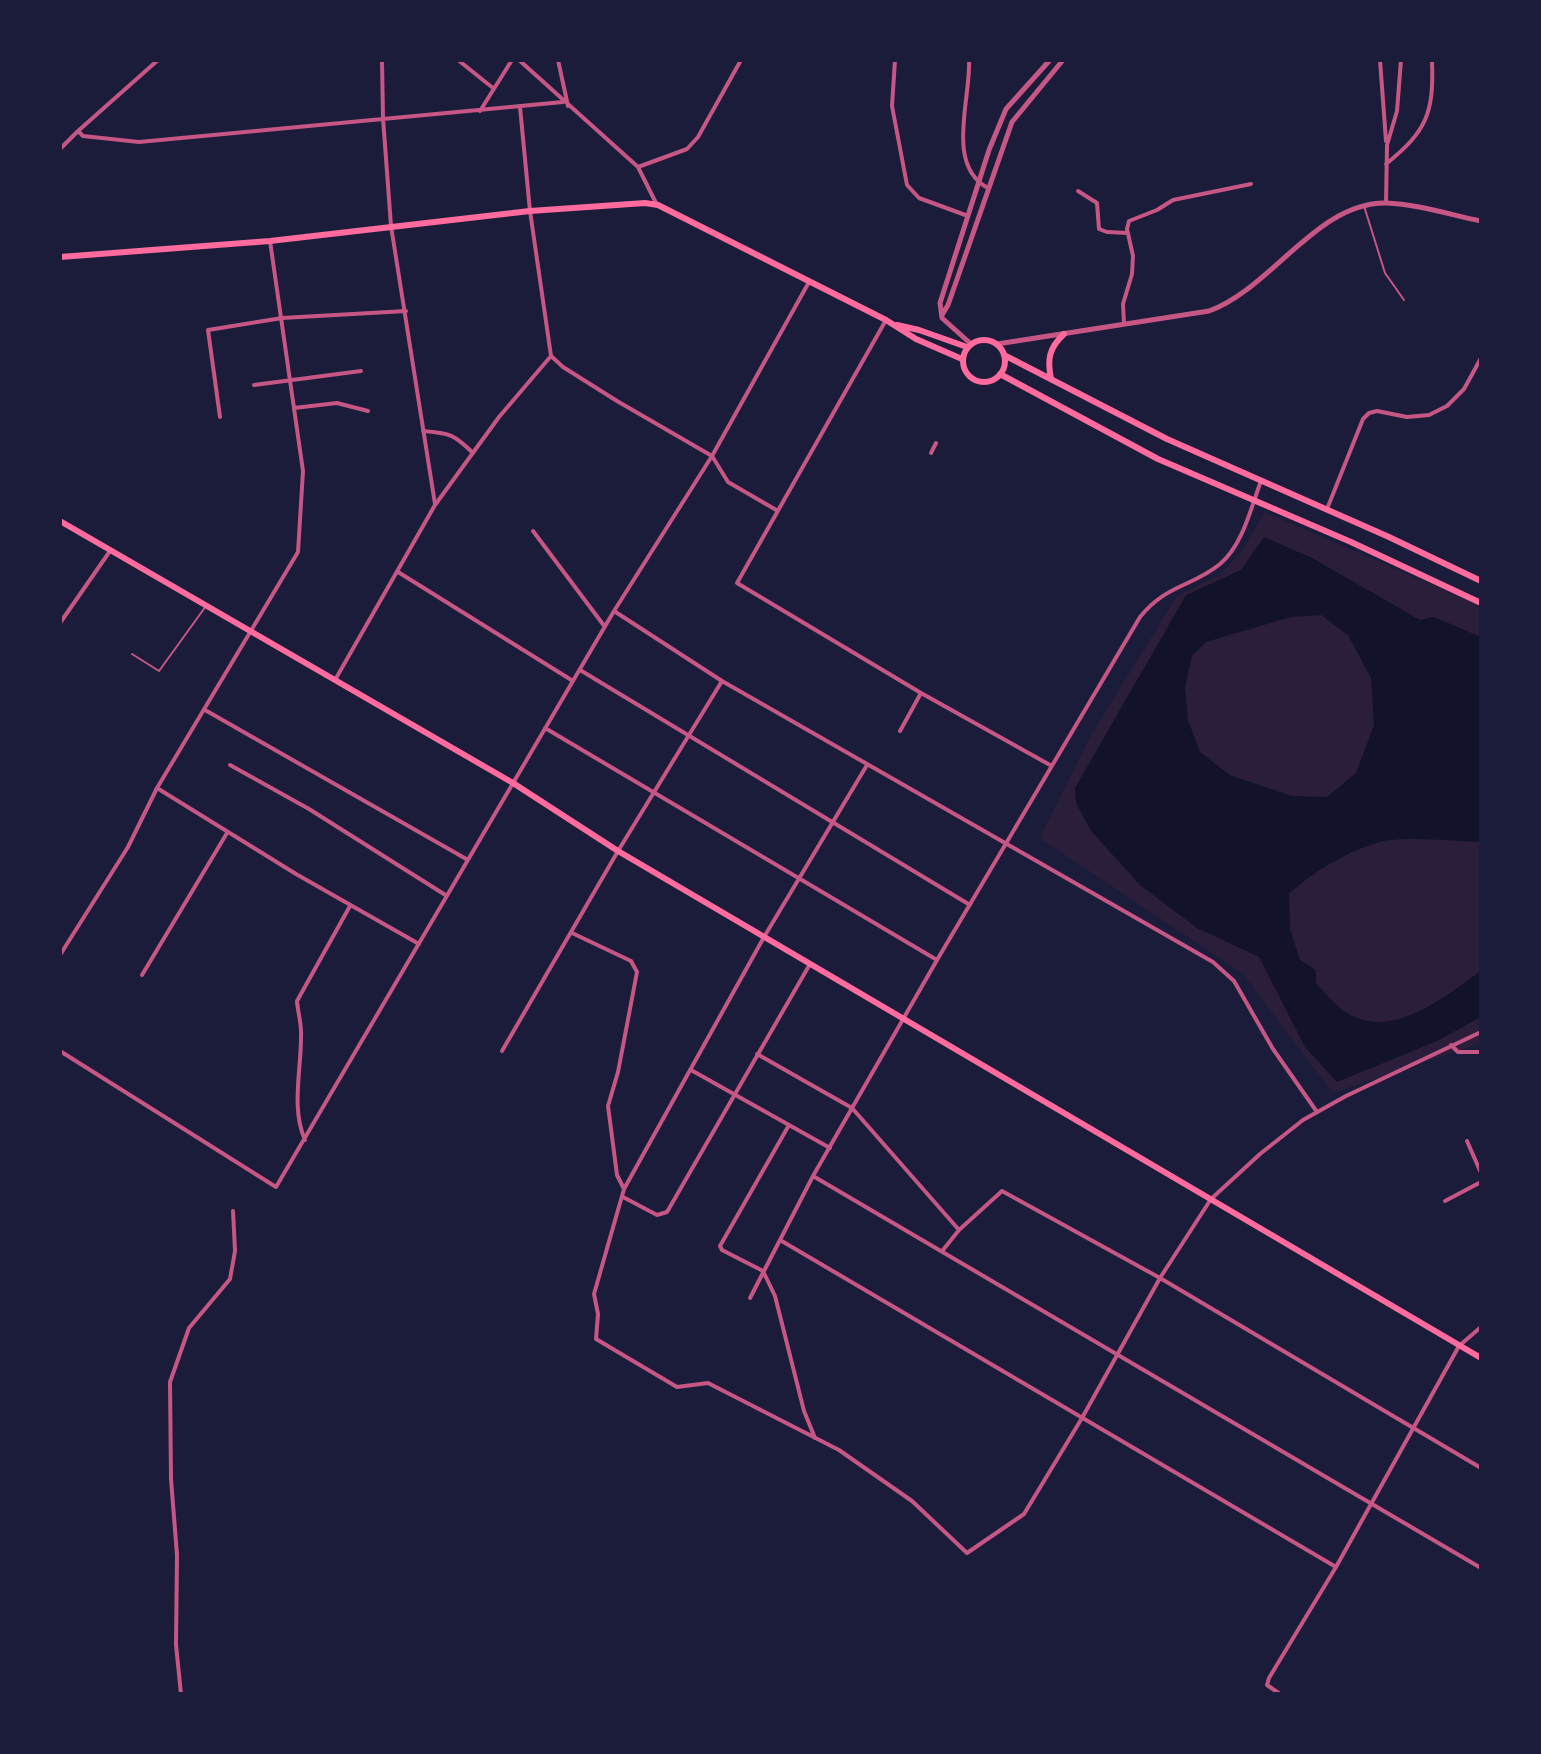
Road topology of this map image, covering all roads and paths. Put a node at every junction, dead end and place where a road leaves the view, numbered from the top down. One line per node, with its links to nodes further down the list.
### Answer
1 (158, 60): 21 (street)
2 (382, 60): 20 (street)
3 (458, 60): 15 (street)
4 (512, 60): 15 (street)
5 (519, 60): 16 (street)
6 (558, 60): 18 (street)
7 (741, 60): 25 (street)
8 (895, 60): 34 (street)
9 (969, 60): 26 (street)
10 (1050, 60): 26 (street)
11 (1063, 60): 28 (street)
12 (1380, 60): 22 (street)
13 (1401, 60): 22 (street)
14 (1432, 60): 24 (street)
15 (493, 88): 19 (street)
16 (563, 102): 17 (street); 18 (street)
17 (520, 107): 19 (street); 33 (street)
18 (568, 107): 25 (street)
19 (480, 111): 20 (street)
20 (383, 118): 21 (street); 36 (street)
21 (78, 131): 23 (street)
22 (1387, 145): 24 (street)
23 (60, 148)
24 (1386, 164): 30 (street)
25 (638, 167): 31 (street)
26 (978, 183): 28 (street); 34 (street)
27 (1251, 184): 37 (street)
28 (988, 188): 43 (street)
29 (1078, 191): 37 (street)
30 (1386, 203): 32 (street); 35 (street)
31 (658, 205): 33 (main road); 40 (main road)
32 (1364, 206): 41 (lane); 46 (street)
33 (530, 211): 36 (main road); 52 (street)
34 (968, 216): 43 (street)
35 (1481, 221)
36 (391, 226): 38 (main road); 42 (street)
37 (1128, 233): 46 (street)
38 (270, 241): 39 (main road); 44 (street)
39 (60, 257)
40 (809, 282): 45 (main road); 67 (street)
41 (1404, 300)
42 (406, 311): 44 (street); 63 (street)
43 (942, 315): 50 (street)
44 (282, 318): 57 (street); 62 (street)
45 (886, 321): 47 (main road); 72 (street)
46 (1124, 324): 48 (street)
47 (893, 325): 50 (main road); 54 (main road)
48 (1064, 334): 49 (street); 58 (main road)
49 (997, 344): 50 (main road); 51 (main road)
50 (969, 346): 54 (main road)
51 (1004, 355): 56 (main road); 58 (main road)
52 (552, 356): 65 (street); 67 (street)
53 (1481, 358): 71 (street)
54 (962, 359): 56 (main road)
55 (361, 371): 57 (street)
56 (1000, 375): 69 (main road)
57 (291, 379): 59 (street); 60 (street)
58 (1051, 379): 68 (main road)
59 (254, 385)
60 (294, 408): 61 (street); 83 (street)
61 (368, 411)
62 (220, 417)
63 (423, 431): 65 (street); 70 (street)
64 (936, 443): 66 (street)
65 (473, 453): 70 (street)
66 (931, 453)
67 (712, 456): 72 (street); 80 (street)
68 (1261, 480): 69 (street); 71 (main road)
69 (1253, 502): 78 (main road); 96 (street)
70 (435, 505): 76 (street)
71 (1326, 509): 77 (main road)
72 (778, 511): 89 (street)
73 (60, 521): 75 (main road)
74 (533, 531): 82 (street)
75 (110, 551): 79 (main road); 81 (street)
76 (398, 572): 86 (street); 87 (street)
77 (1481, 581)
78 (1481, 603)
79 (206, 606): 83 (main road); 84 (lane)
80 (614, 611): 82 (street); 88 (street)
81 (60, 623)
82 (605, 627): 85 (street)
83 (250, 631): 86 (main road); 90 (street)
84 (132, 654)
85 (580, 670): 87 (street); 93 (street)
86 (335, 680): 97 (main road)
87 (573, 681): 91 (street)
88 (722, 681): 93 (street); 95 (street)
89 (921, 693): 92 (street); 96 (street)
90 (205, 710): 98 (street); 104 (street)
91 (545, 728): 97 (street); 99 (street)
92 (900, 731)
93 (688, 737): 99 (street); 100 (street)
94 (230, 765): 106 (street)
95 (867, 765): 100 (street); 102 (street)
96 (1050, 765): 102 (street)
97 (513, 783): 103 (main road); 104 (street)
98 (157, 789): 101 (street); 112 (street)
99 (656, 792): 103 (street); 105 (street)
100 (835, 822): 105 (street); 107 (street)
101 (227, 833): 108 (street); 115 (street)
102 (1006, 842): 107 (street); 126 (street)
103 (618, 851): 109 (street); 110 (main road)
104 (468, 860): 106 (street)
105 (801, 878): 110 (street); 113 (street)
106 (447, 896): 111 (street)
107 (970, 905): 113 (street)
108 (351, 906): 111 (street); 128 (street)
109 (572, 933): 120 (street); 134 (street)
110 (764, 937): 114 (main road); 123 (street)
111 (419, 944): 128 (street)
112 (60, 955)
113 (937, 960): 116 (street)
114 (810, 964): 116 (main road); 122 (street)
115 (142, 975)
116 (904, 1020): 125 (street); 136 (main road)
117 (1481, 1032): 118 (street)
118 (1451, 1045): 121 (street); 126 (street)
119 (60, 1051): 128 (street)
120 (502, 1051)
121 (1481, 1052)
122 (757, 1054): 124 (street); 125 (street)
123 (691, 1070): 124 (street); 134 (street)
124 (734, 1094): 127 (street); 135 (street)
125 (852, 1108): 130 (street); 139 (street)
126 (1317, 1113): 136 (street)
127 (789, 1125): 130 (street); 142 (street)
128 (305, 1139)
129 (1467, 1141): 131 (street)
130 (830, 1148): 132 (street)
131 (1481, 1173)
132 (813, 1176): 140 (street); 141 (street)
133 (1481, 1182): 137 (street)
134 (624, 1189): 135 (street)
135 (623, 1197): 151 (street)
136 (1211, 1199): 143 (street); 146 (main road)
137 (1445, 1200)
138 (233, 1211): 156 (street)
139 (959, 1230): 141 (street); 143 (street)
140 (780, 1240): 142 (street); 149 (street)
141 (943, 1250): 147 (street)
142 (763, 1271): 144 (street); 151 (street)
143 (1160, 1278): 147 (street); 150 (street)
144 (750, 1298)
145 (1481, 1328): 146 (street)
146 (1459, 1346): 148 (main road); 150 (street)
147 (1118, 1353): 149 (street); 153 (street)
148 (1481, 1359)
149 (1082, 1418): 151 (street); 154 (street)
150 (1414, 1429): 152 (street); 153 (street)
151 (815, 1438)
152 (1481, 1468)
153 (1372, 1503): 154 (street); 155 (street)
154 (1336, 1567): 157 (street)
155 (1481, 1568)
156 (181, 1694)
157 (1280, 1694)

